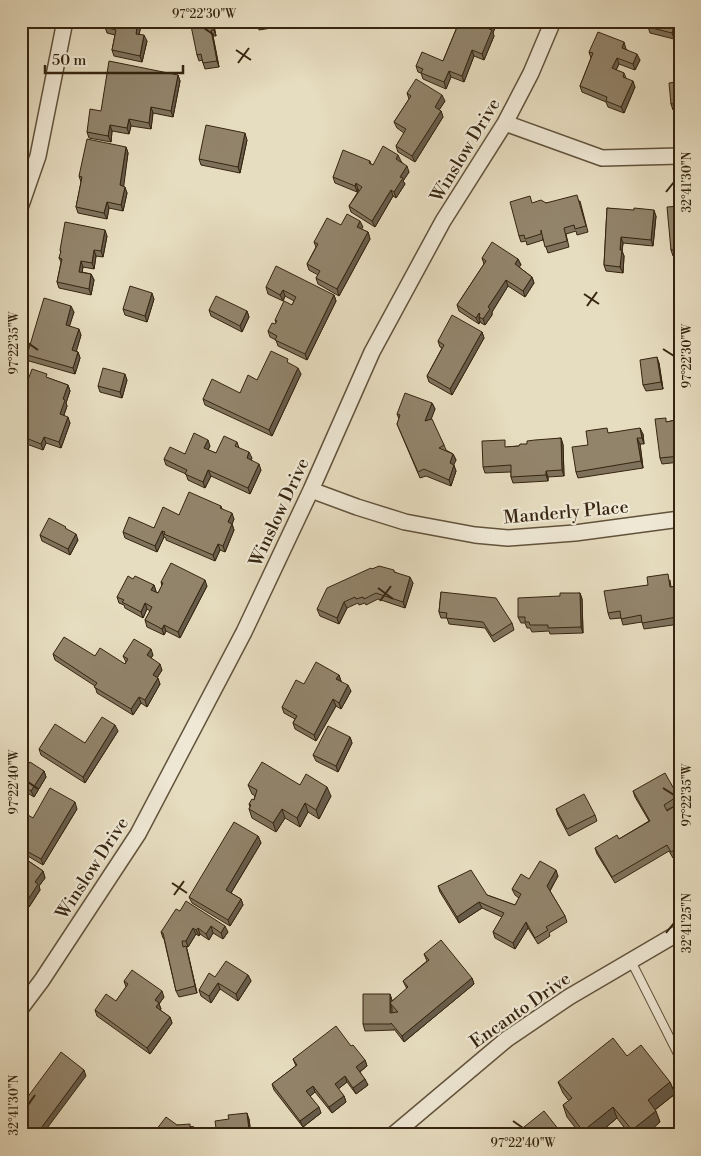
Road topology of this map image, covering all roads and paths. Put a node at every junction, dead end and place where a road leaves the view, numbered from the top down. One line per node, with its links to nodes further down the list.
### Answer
1 (65, 21): 5 (street)
2 (553, 21): 3 (street, Winslow Drive)
3 (505, 124): 4 (street); 6 (street, Winslow Drive)
4 (680, 156)
5 (21, 205)
6 (311, 490): 7 (street, Manderly Place); 10 (street, Winslow Drive)
7 (680, 519)
8 (680, 932): 9 (street, Encanto Drive)
9 (631, 961): 11 (lane); 12 (street, Encanto Drive)
10 (21, 1008)
11 (680, 1058)
12 (393, 1135)

